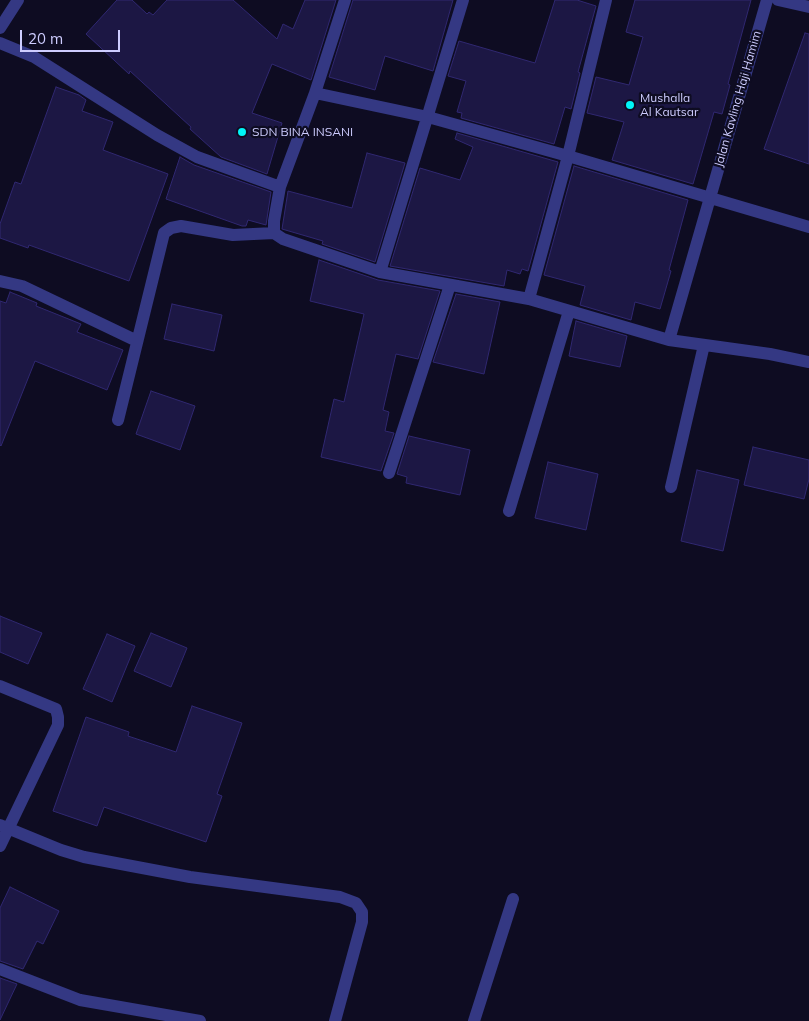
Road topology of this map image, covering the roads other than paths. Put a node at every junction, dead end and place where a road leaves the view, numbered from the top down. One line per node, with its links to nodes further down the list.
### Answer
1 (18, 0): 8 (street)
2 (345, 0): 10 (street)
3 (463, 0): 11 (street)
4 (606, 0): 12 (street)
5 (767, 0): 14 (street, Jalan Kavling Haji Hamim)
6 (778, 0): 7 (street)
7 (809, 7)
8 (0, 28)
9 (1, 43): 13 (street)
10 (315, 93): 11 (street); 13 (street)
11 (428, 117): 12 (street); 17 (street)
12 (568, 156): 14 (street); 20 (street)
13 (280, 187): 16 (street)
14 (710, 199): 15 (street); 22 (street, Jalan Kavling Haji Hamim)
15 (809, 227)
16 (274, 233): 17 (street); 23 (street)
17 (380, 272): 19 (street)
18 (0, 280): 23 (street)
19 (450, 284): 20 (street); 27 (street)
20 (529, 299): 21 (street)
21 (569, 311): 22 (street); 29 (street)
22 (669, 340): 24 (street)
23 (137, 341): 26 (street)
24 (704, 345): 25 (street); 28 (street)
25 (809, 362)
26 (118, 420)
27 (389, 473)
28 (670, 487)
29 (509, 511)
30 (0, 686): 31 (street)
31 (4, 826): 32 (street); 36 (street)
32 (0, 846)
33 (513, 899): 37 (street)
34 (0, 969): 35 (street)
35 (200, 1021)
36 (335, 1021)
37 (474, 1021)

